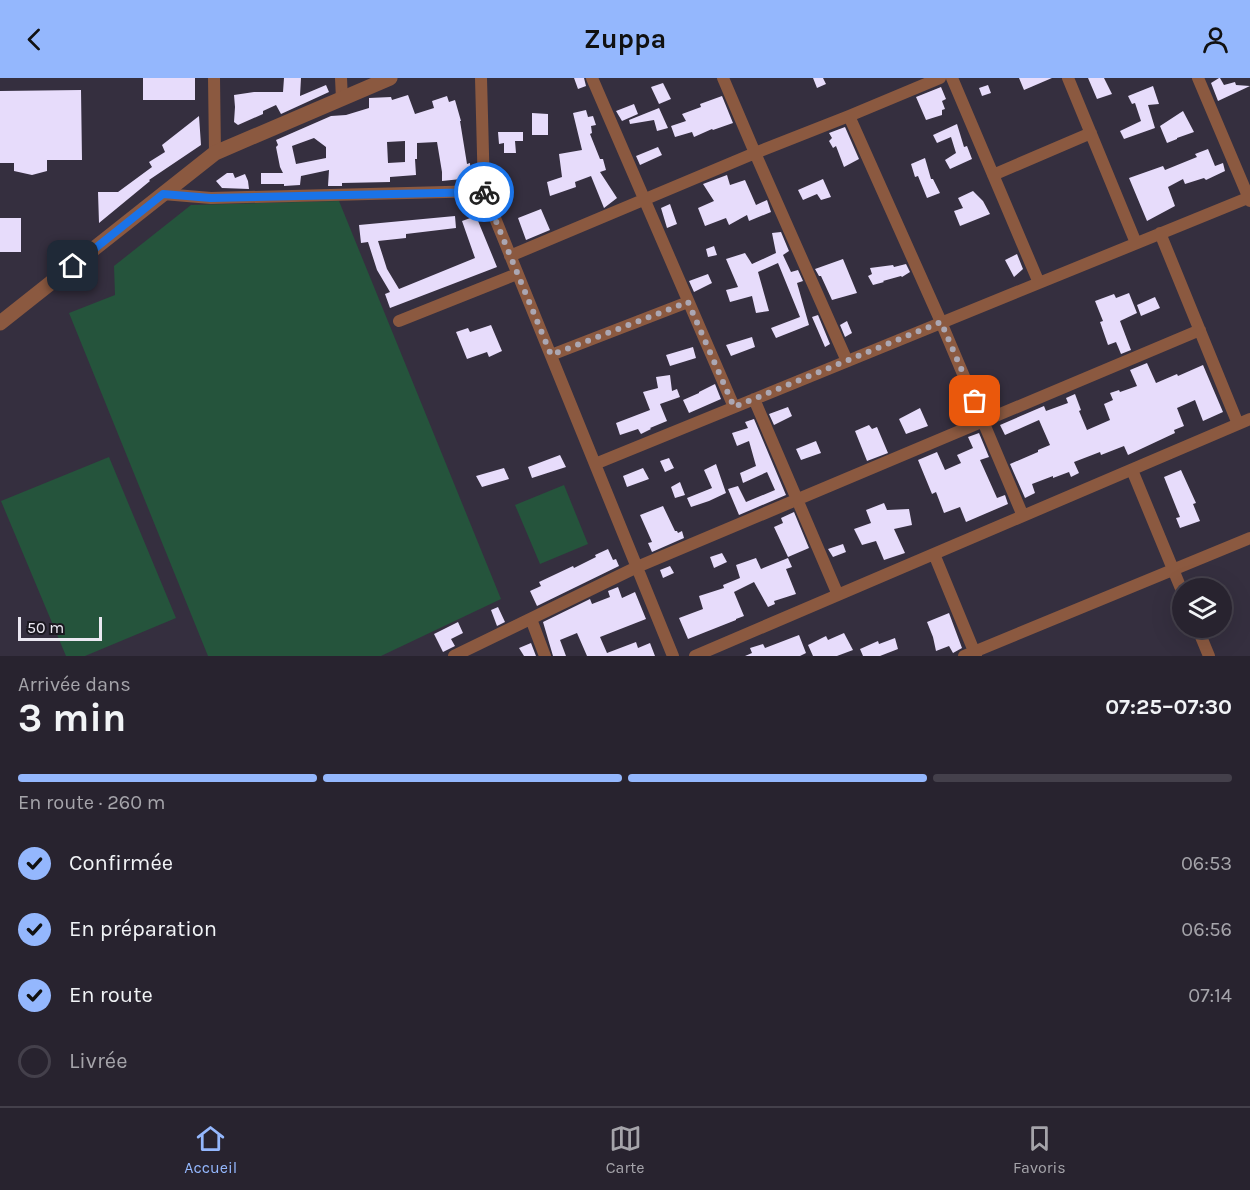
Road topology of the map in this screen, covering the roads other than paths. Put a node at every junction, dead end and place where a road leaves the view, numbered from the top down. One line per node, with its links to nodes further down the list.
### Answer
1 (214, 78): 14 (street)
2 (342, 78): 11 (street)
3 (390, 78): 11 (street)
4 (481, 78): 17 (street)
5 (592, 78): 20 (street)
6 (723, 78): 15 (street)
7 (940, 78): 12 (street)
8 (952, 78): 16 (street)
9 (1068, 78): 13 (street)
10 (1198, 78): 19 (street)
11 (342, 99): 14 (street)
12 (849, 116): 15 (street); 28 (street)
13 (1090, 133): 16 (street); 22 (street)
14 (215, 153): 18 (street)
15 (755, 153): 20 (street); 32 (street)
16 (993, 175): 25 (street)
17 (484, 192): 18 (street); 23 (street)
18 (163, 194): 29 (street)
19 (1250, 198): 21 (street)
20 (644, 201): 23 (street); 26 (street)
21 (1160, 233): 22 (street); 30 (street)
22 (1136, 243): 25 (street)
23 (510, 256): 24 (street)
24 (518, 274): 27 (street); 31 (street)
25 (1038, 283): 28 (street)
26 (688, 302): 31 (street); 34 (street)
27 (399, 321)
28 (941, 322): 32 (street); 36 (street)
29 (0, 323)
30 (1200, 330): 36 (street); 37 (street)
31 (551, 355): 38 (street)
32 (847, 361): 33 (street)
33 (754, 399): 34 (street); 40 (street)
34 (734, 407): 38 (street)
35 (1250, 419): 37 (street)
36 (983, 421): 40 (street); 41 (street)
37 (1238, 424): 39 (street)
38 (595, 464): 44 (street)
39 (1132, 470): 41 (street); 45 (street)
40 (797, 500): 44 (street); 47 (street)
41 (1023, 516): 43 (street)
42 (1250, 538): 45 (street)
43 (934, 554): 47 (street); 50 (street)
44 (637, 567): 48 (street); 53 (street)
45 (1173, 569): 46 (street); 50 (street)
46 (1177, 578)
47 (838, 595): 54 (street)
48 (531, 619): 51 (street); 52 (street)
49 (1202, 638): 55 (street)
50 (971, 654)
51 (454, 656)
52 (545, 656)
53 (673, 656)
54 (695, 656)
55 (1209, 656)

